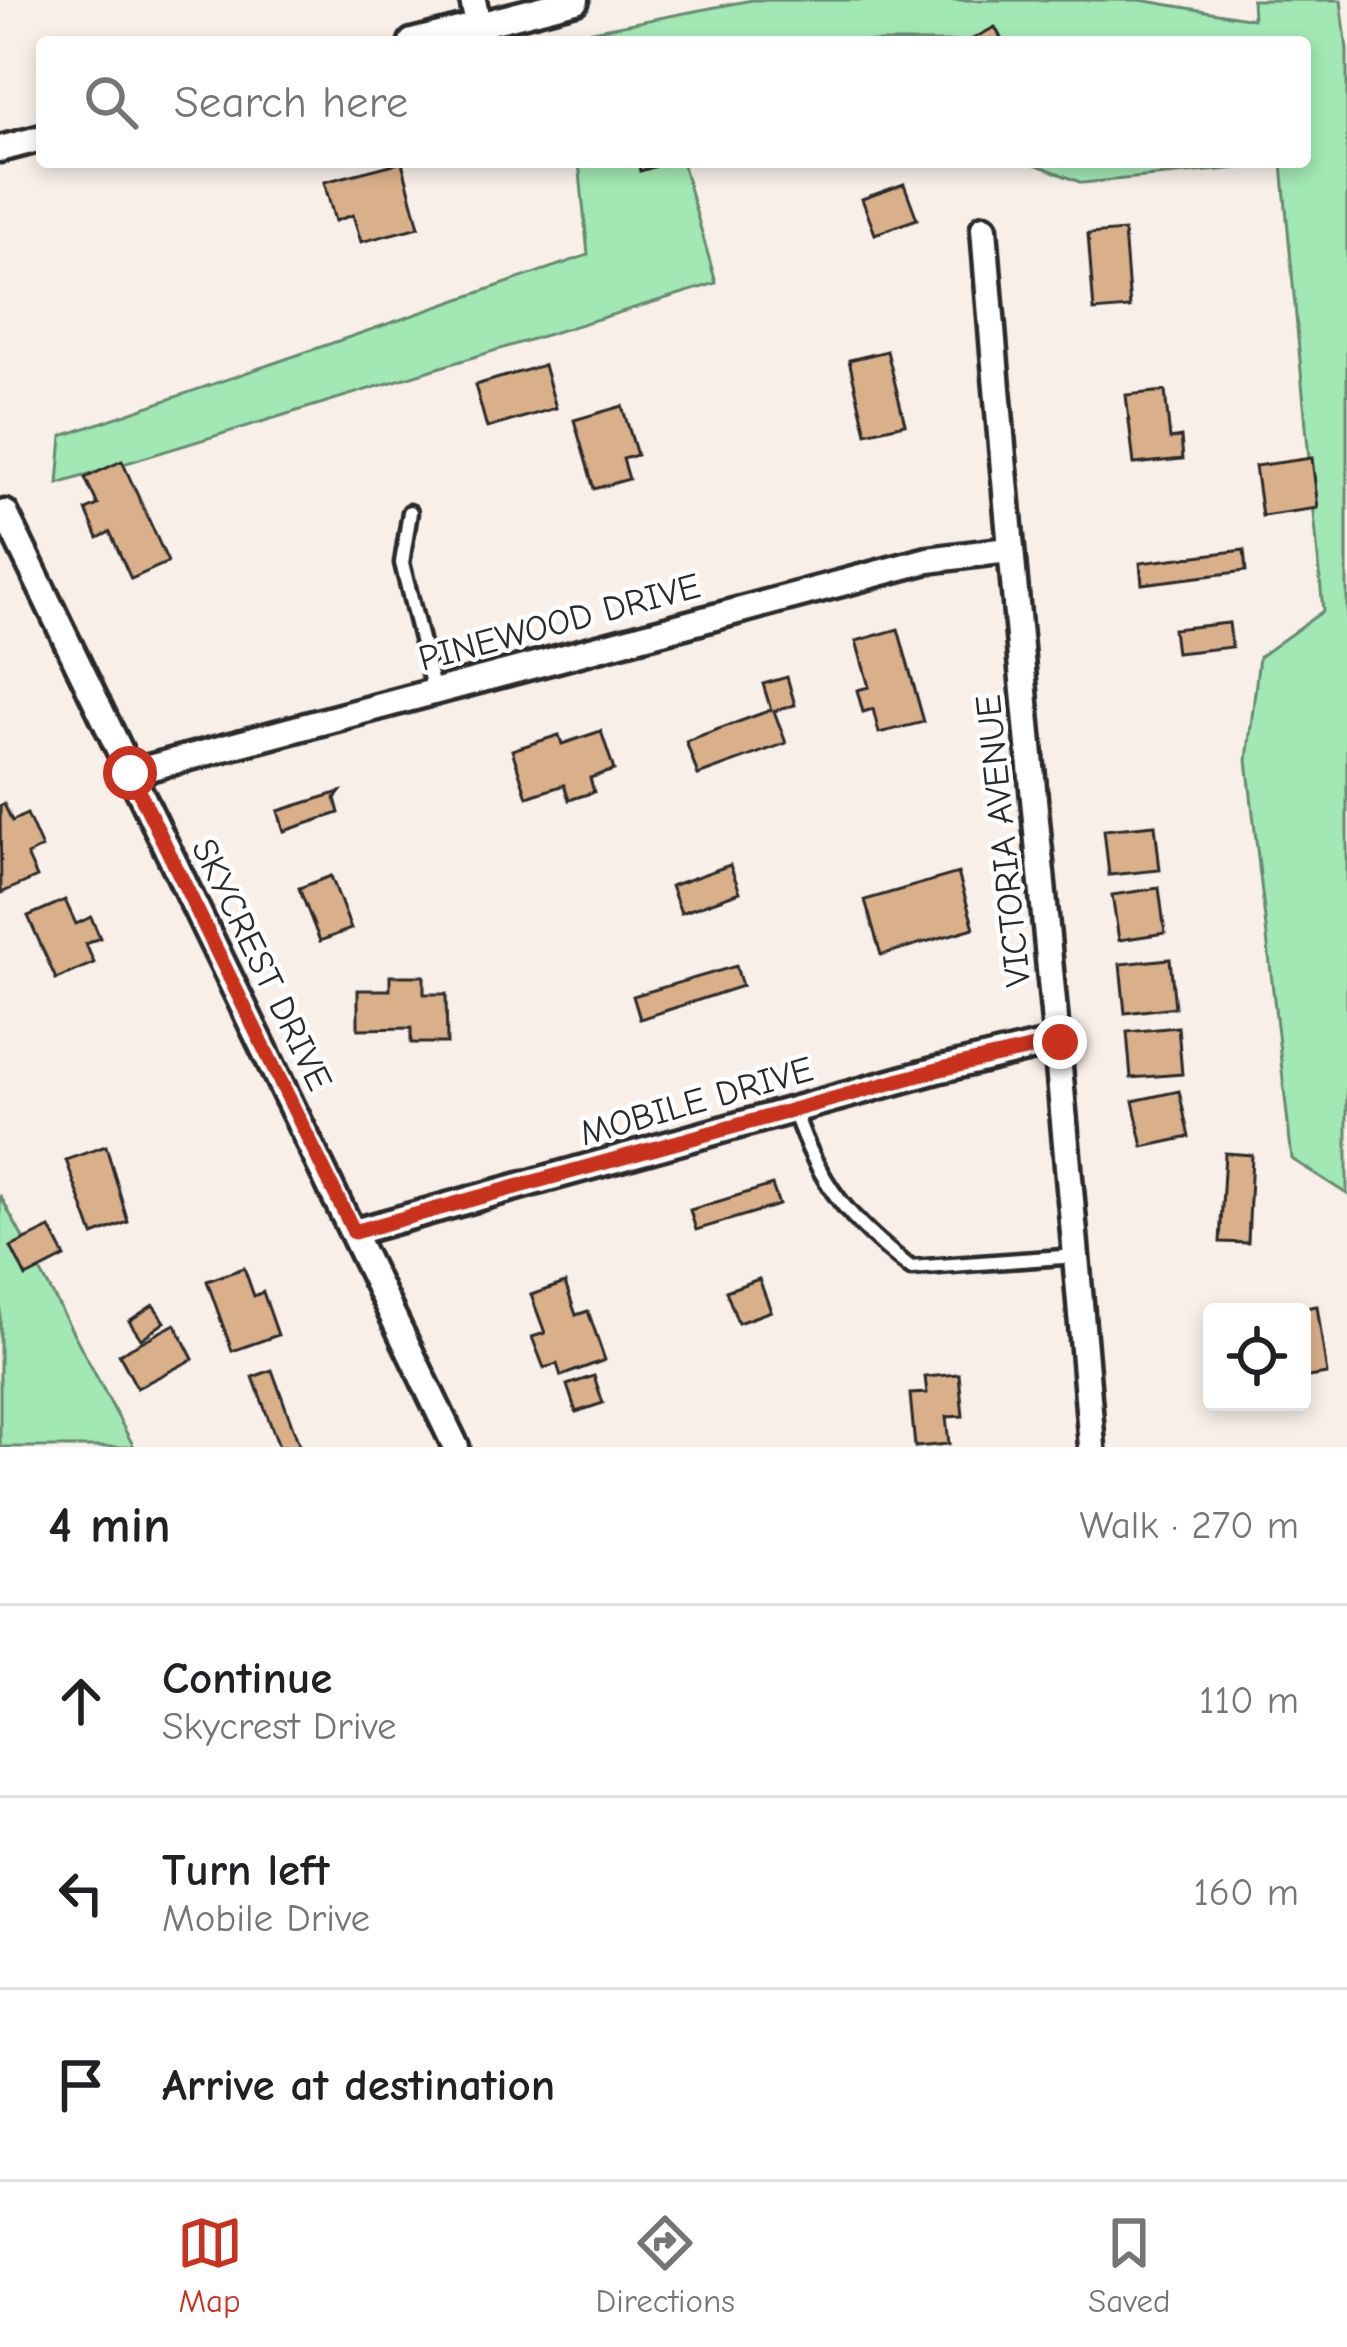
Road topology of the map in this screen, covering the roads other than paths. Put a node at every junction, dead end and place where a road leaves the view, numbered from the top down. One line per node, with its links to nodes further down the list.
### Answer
1 (576, 0): 2 (street)
2 (476, 12): 3 (street)
3 (425, 36)
4 (36, 140): 5 (street)
5 (0, 149)
6 (984, 228): 9 (street, VICTORIA AVENUE)
7 (410, 512): 10 (lane)
8 (5, 513): 11 (street, SKYCREST DRIVE)
9 (1008, 550): 10 (street, PINEWOOD DRIVE); 12 (street, VICTORIA AVENUE)
10 (434, 692): 11 (street, PINEWOOD DRIVE)
11 (130, 773): 14 (street, SKYCREST DRIVE)
12 (1060, 1042): 13 (street, MOBILE DRIVE); 15 (street, VICTORIA AVENUE)
13 (794, 1110): 14 (street, MOBILE DRIVE); 15 (lane)
14 (354, 1232): 16 (street, SKYCREST DRIVE)
15 (1077, 1256): 17 (street, VICTORIA AVENUE)
16 (456, 1447)
17 (1092, 1447)

